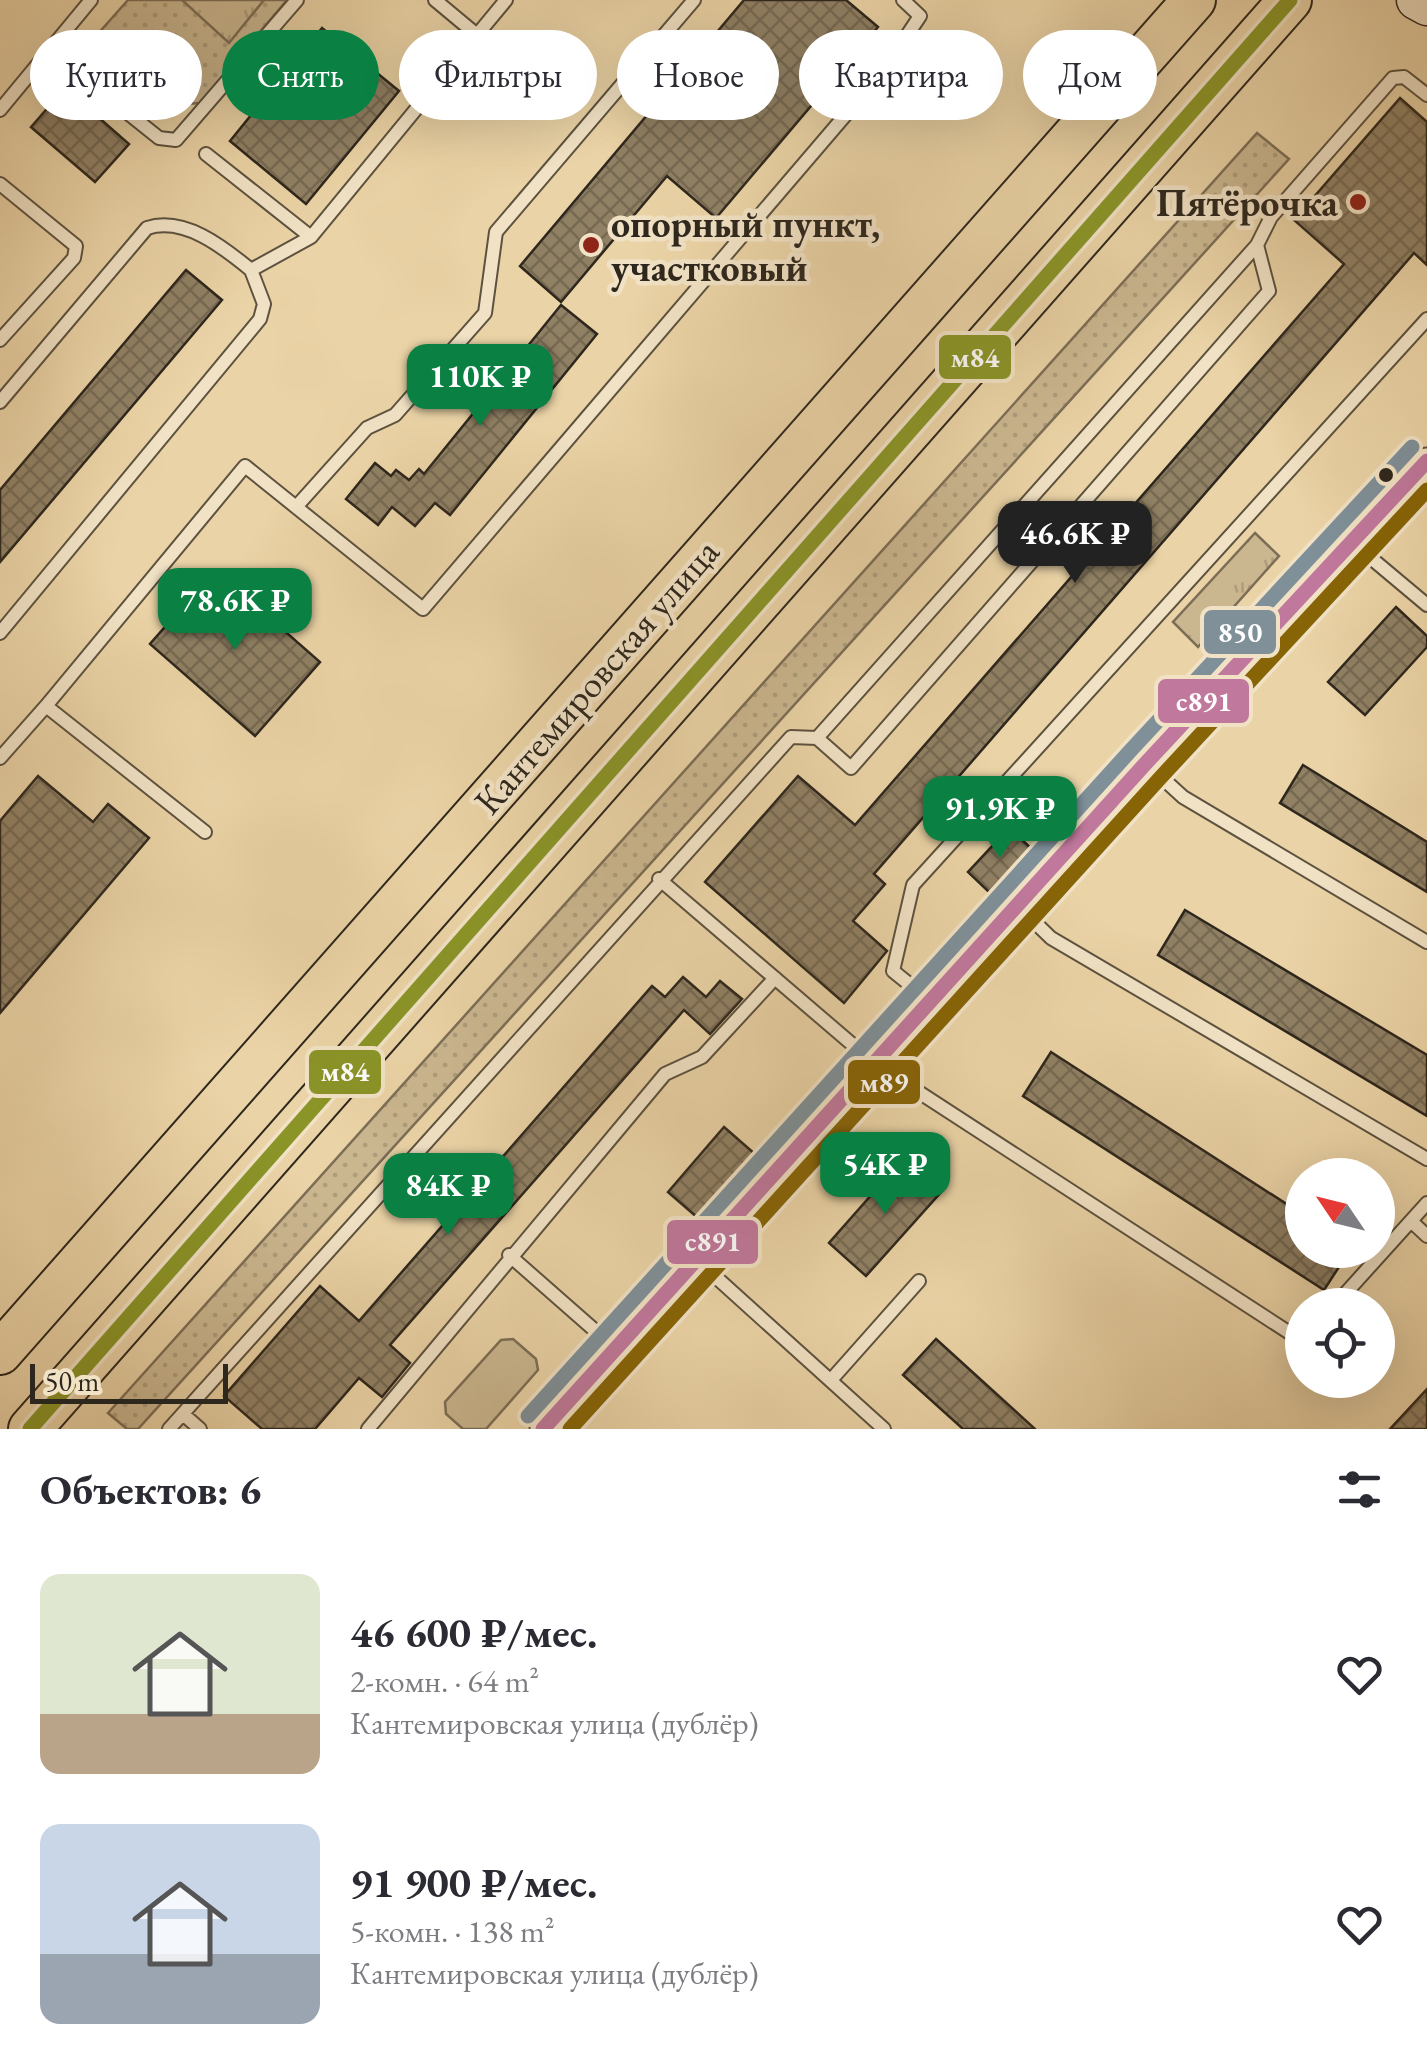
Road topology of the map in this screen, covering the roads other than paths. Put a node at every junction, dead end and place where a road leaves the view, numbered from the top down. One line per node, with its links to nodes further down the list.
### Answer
1 (90, 0): 11 (lane)
2 (297, 0): 17 (lane)
3 (434, 0): 12 (lane)
4 (506, 0): 13 (lane)
5 (694, 0): 30 (lane)
6 (903, 0): 30 (lane)
7 (1194, 0): 55 (main road, Кантемировская улица)
8 (1290, 0): 58 (main road, Кантемировская улица)
9 (1416, 0): 10 (main road)
10 (1427, 6)
11 (65, 30)
12 (471, 30)
13 (481, 30)
14 (30, 73): 16 (lane)
15 (1427, 95): 24 (lane)
16 (0, 110)
17 (202, 110)
18 (136, 120): 19 (lane)
19 (193, 120)
20 (407, 120): 23 (lane)
21 (206, 154): 23 (lane)
22 (0, 184): 27 (lane)
23 (311, 237): 25 (lane)
24 (1257, 245): 35 (lane); 35 (lane)
25 (251, 270): 28 (lane); 33 (lane)
26 (1427, 319): 43 (lane)
27 (0, 340)
28 (0, 402)
29 (1427, 462): 31 (street)
30 (296, 507): 34 (lane)
31 (1353, 543): 32 (lane); 37 (street)
32 (1427, 605)
33 (0, 633)
34 (46, 706): 36 (lane); 38 (lane)
35 (817, 738): 39 (lane)
36 (0, 758)
37 (1146, 763): 40 (street); 41 (lane)
38 (205, 832)
39 (660, 879): 42 (lane); 57 (lane)
40 (1018, 904): 43 (street); 45 (lane)
41 (1427, 942)
42 (775, 978): 44 (lane); 49 (lane)
43 (930, 1002): 44 (street)
44 (874, 1063): 50 (street); 53 (lane)
45 (1427, 1160)
46 (1427, 1203): 47 (lane)
47 (1411, 1220): 48 (lane); 52 (lane)
48 (1427, 1236)
49 (510, 1255): 54 (lane); 61 (lane)
50 (697, 1260): 54 (street); 56 (lane)
51 (920, 1281): 56 (lane)
52 (1350, 1288)
53 (1285, 1330)
54 (616, 1349): 62 (street)
55 (0, 1354)
56 (831, 1380): 63 (lane)
57 (183, 1414): 59 (lane); 60 (lane)
58 (30, 1429)
59 (169, 1429)
60 (200, 1429)
61 (368, 1429)
62 (543, 1429)
63 (884, 1429)

